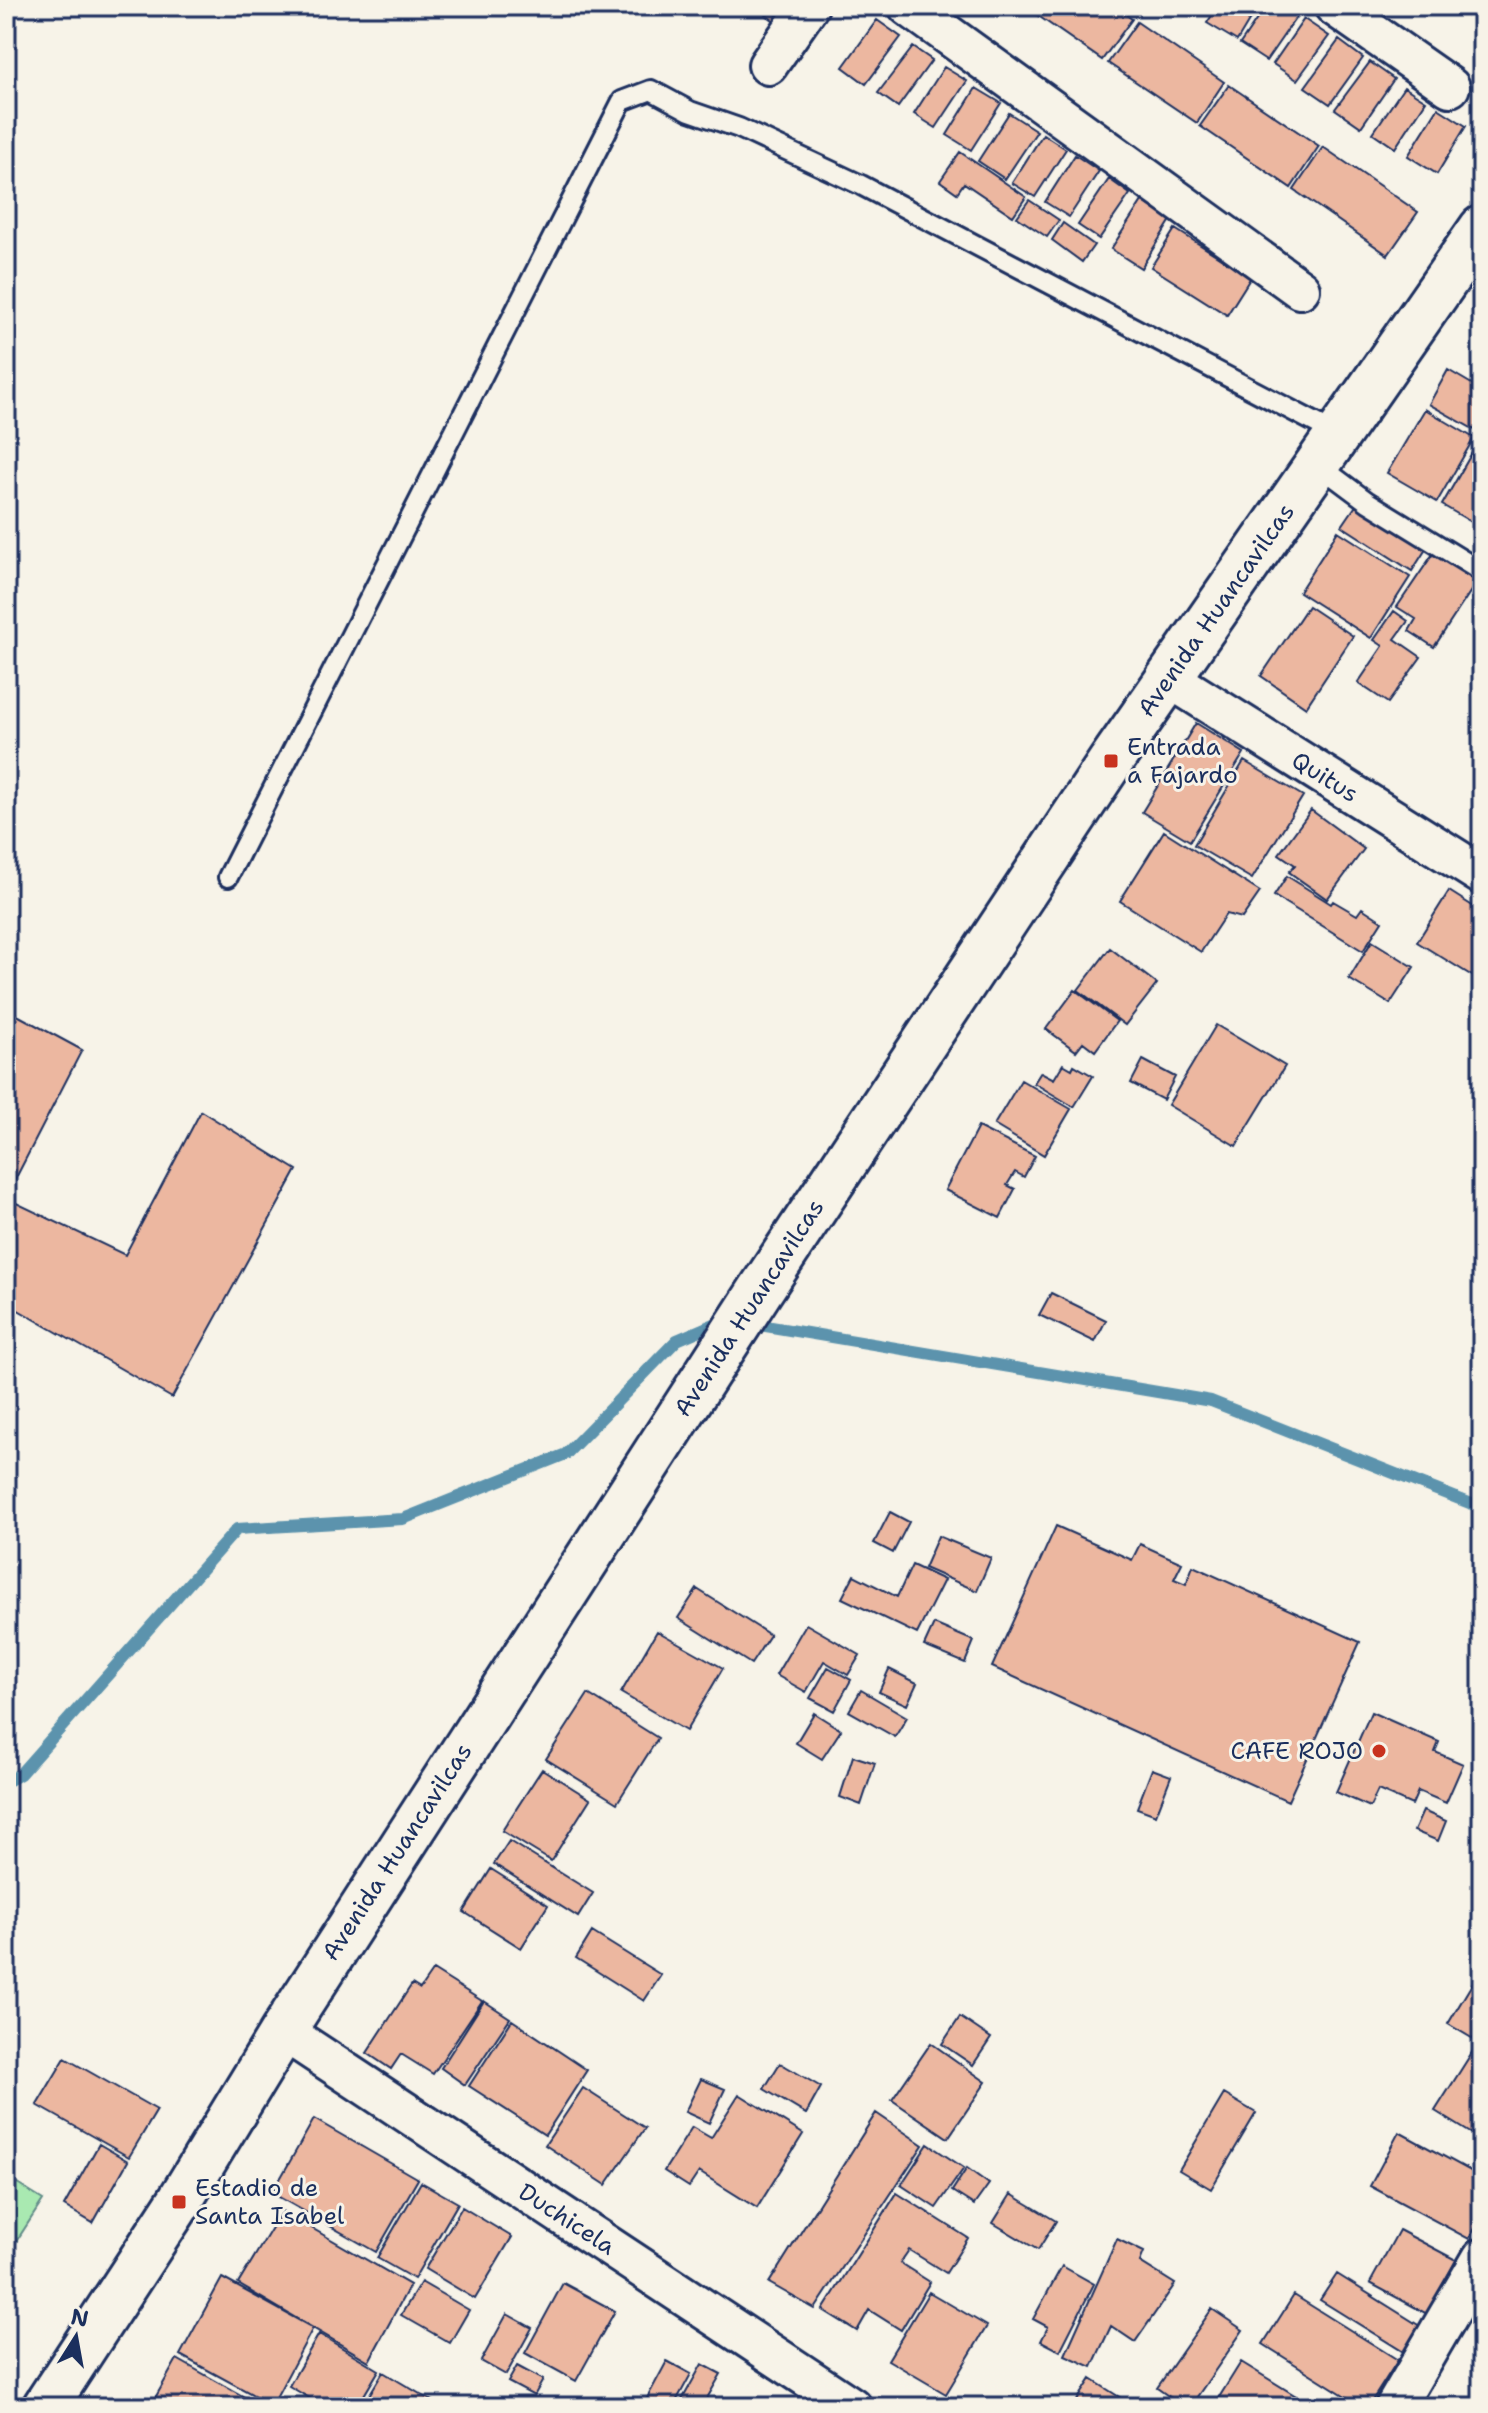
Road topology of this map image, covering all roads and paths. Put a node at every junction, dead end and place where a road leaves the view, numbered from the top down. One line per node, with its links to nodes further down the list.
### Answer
1 (809, 6): 4 (street)
2 (908, 6): 7 (street)
3 (1334, 6): 5 (street)
4 (768, 65)
5 (1450, 87)
6 (1482, 228): 8 (street, Avenida Huancavilcas)
7 (1300, 289)
8 (1327, 449): 9 (lane); 10 (street, Avenida Huancavilcas); 12 (lane)
9 (1482, 572)
10 (1169, 678): 11 (street, Quitus); 13 (street, Avenida Huancavilcas)
11 (1482, 875)
12 (228, 877)
13 (283, 2031): 15 (street, Avenida Huancavilcas); 16 (street, Duchicela)
14 (1482, 2258): 17 (street)
15 (45, 2407)
16 (852, 2407)
17 (1395, 2407)

